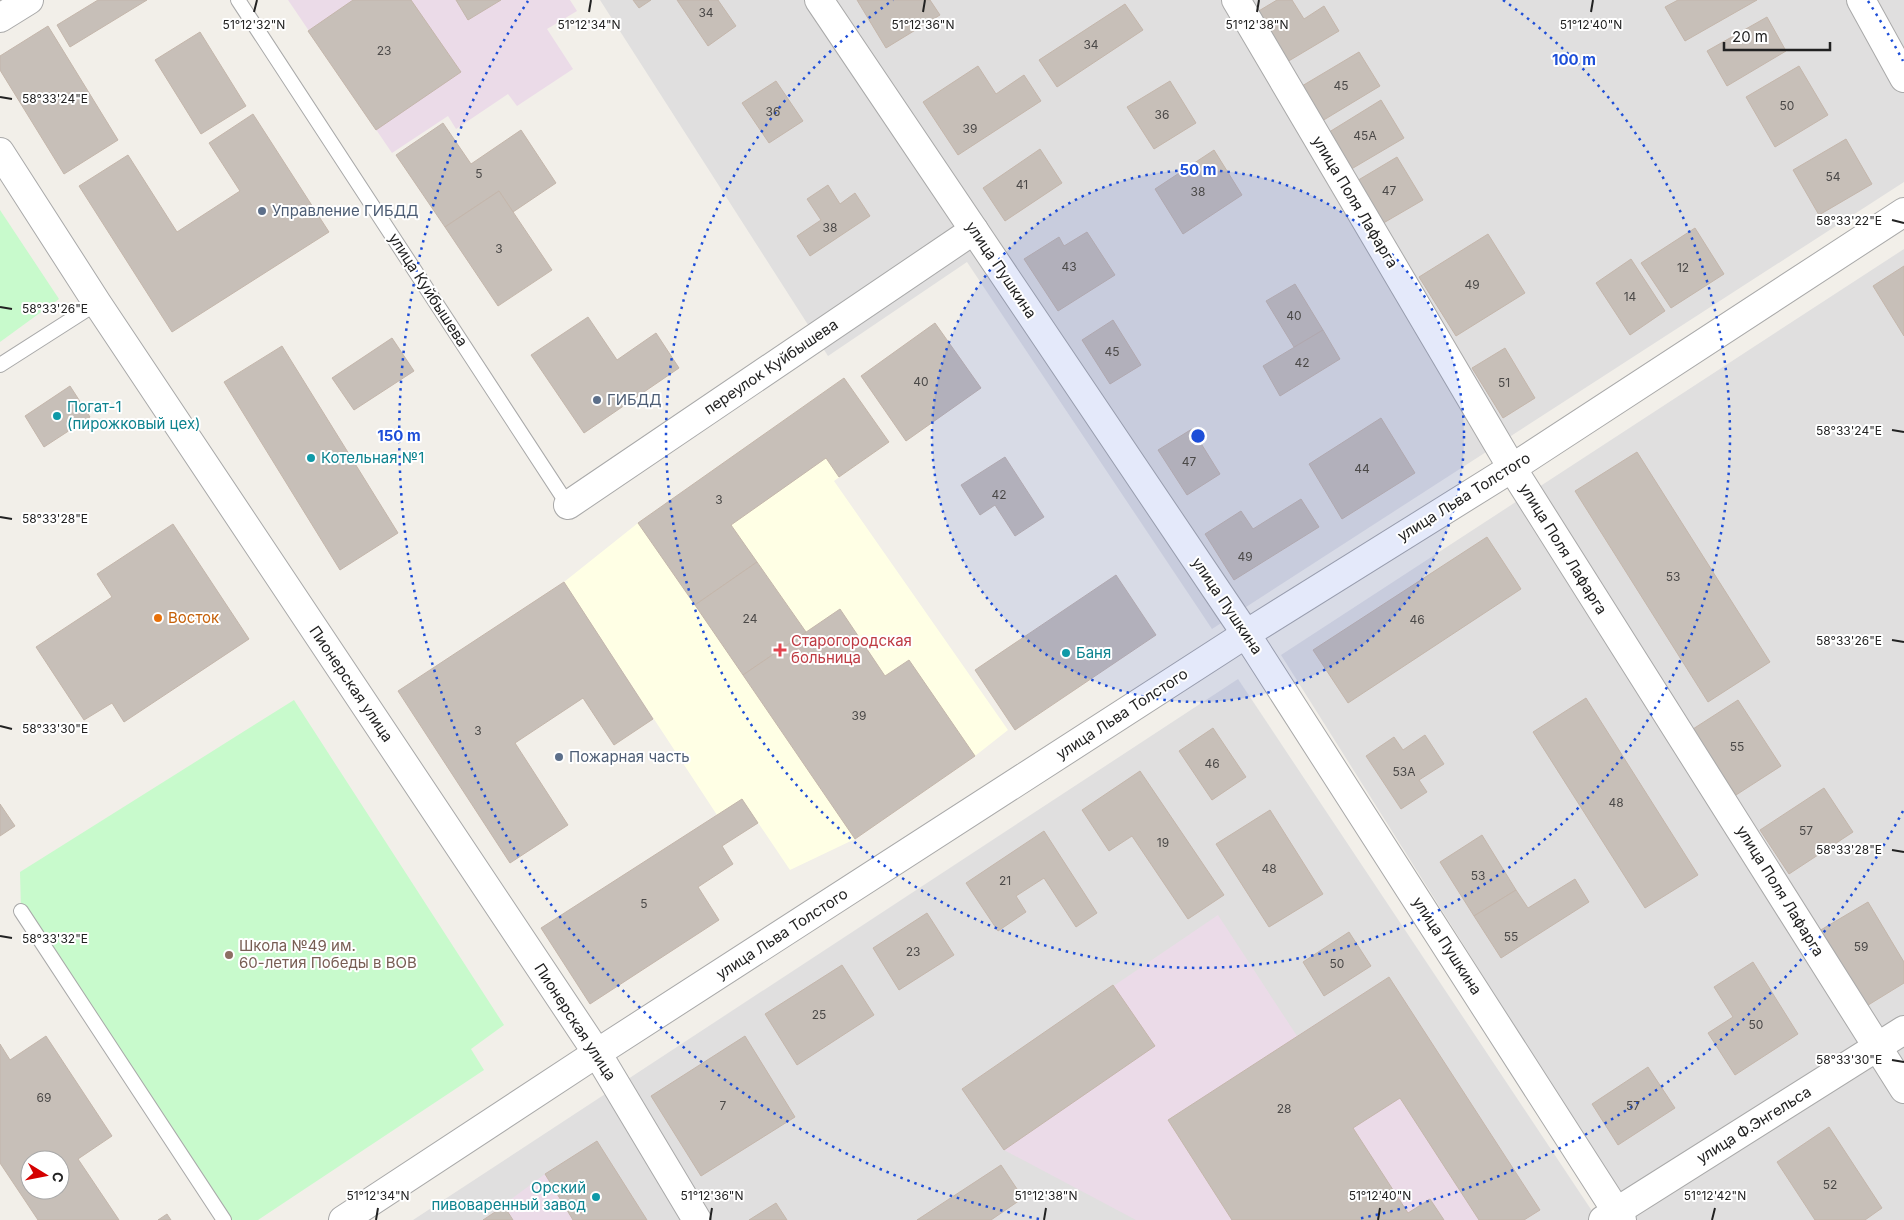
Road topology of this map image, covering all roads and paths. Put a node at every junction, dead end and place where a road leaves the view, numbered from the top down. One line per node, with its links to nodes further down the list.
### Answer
1 (29, 0): 6 (street)
2 (238, 0): 14 (lane, улица Куйбышева)
3 (819, 0): 10 (street, улица Пушкина)
4 (1236, 0): 13 (street, улица Поля Лафарга)
5 (1861, 0): 7 (street)
6 (0, 18)
7 (1904, 78)
8 (0, 152): 11 (street, Пионерская улица)
9 (1904, 212): 13 (street, улица Льва Толстого)
10 (974, 230): 14 (street, переулок Куйбышева); 15 (street, улица Пушкина)
11 (97, 303): 12 (lane); 19 (street, Пионерская улица)
12 (0, 365)
13 (1512, 468): 15 (street, улица Льва Толстого); 18 (street, улица Поля Лафарга)
14 (568, 505)
15 (1246, 634): 19 (street, улица Льва Толстого); 21 (street, улица Пушкина)
16 (21, 911): 22 (lane)
17 (1904, 1030): 18 (street, улица Ф.Энгельса)
18 (1878, 1046): 20 (street, улица Поля Лафарга); 21 (street, улица Ф.Энгельса)
19 (597, 1053): 23 (street, улица Льва Толстого); 24 (street, Пионерская улица)
20 (1904, 1089)
21 (1614, 1217)
22 (224, 1220)
23 (343, 1220)
24 (697, 1220)

